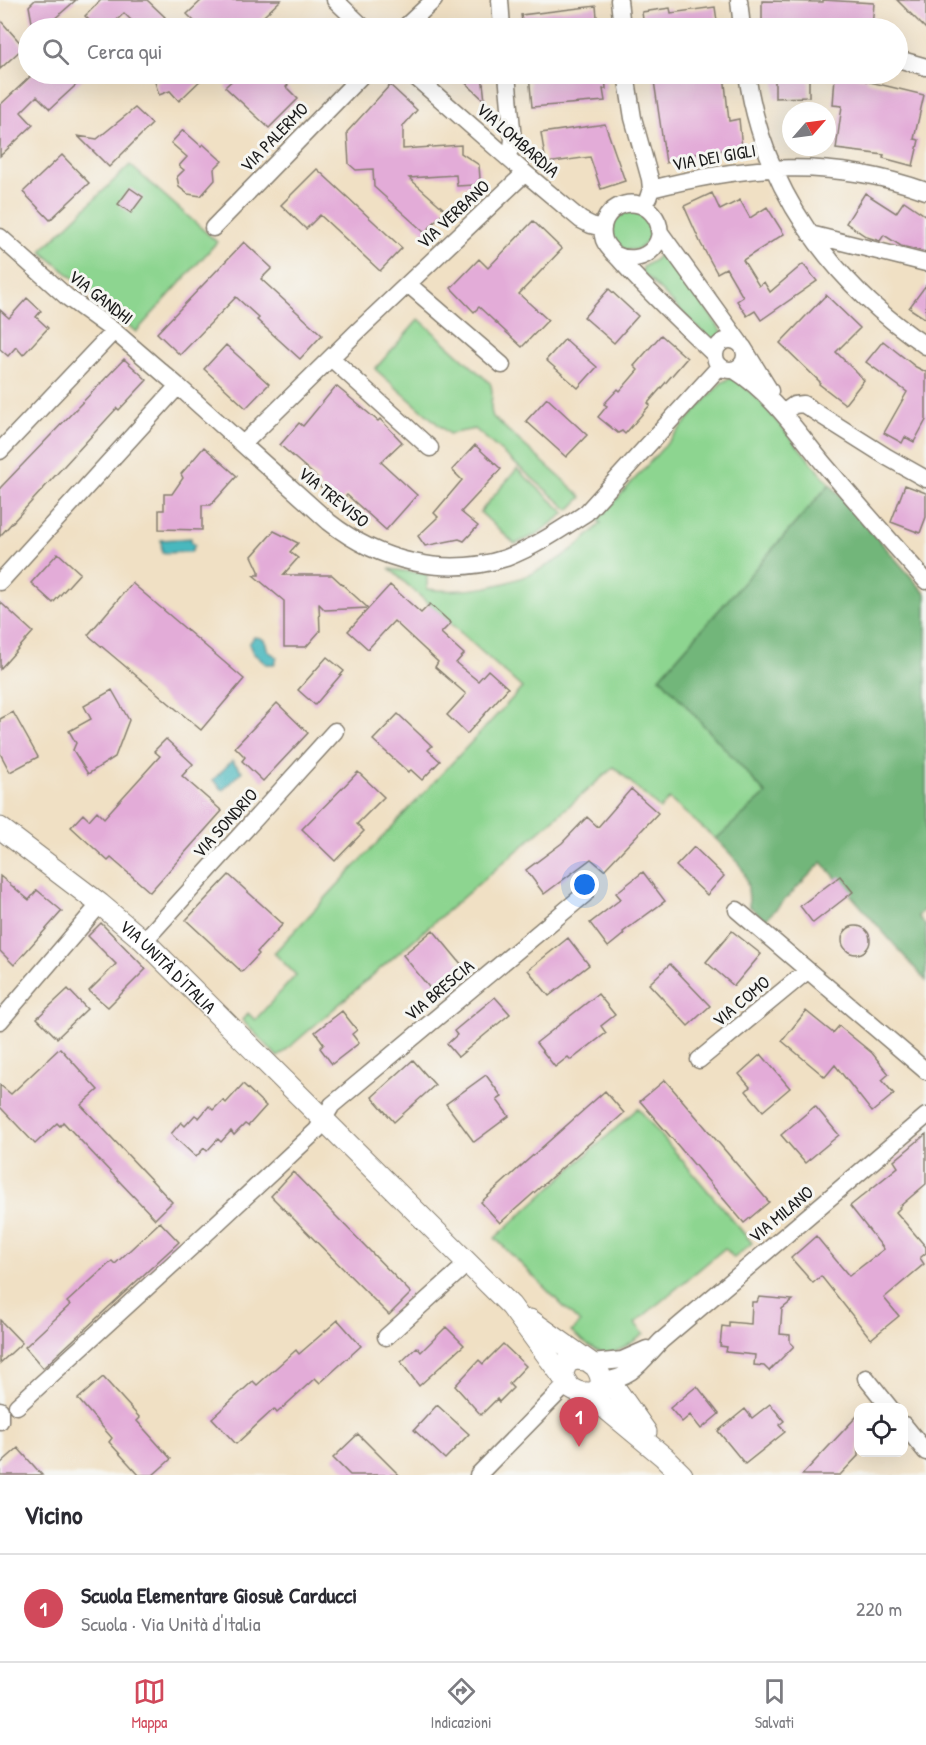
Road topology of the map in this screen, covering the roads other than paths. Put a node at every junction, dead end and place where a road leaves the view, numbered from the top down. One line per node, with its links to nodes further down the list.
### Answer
1 (335, 0): 6 (street)
2 (434, 0): 7 (street)
3 (500, 0): 8 (street)
4 (619, 0): 9 (street)
5 (739, 0): 10 (street)
6 (354, 18)
7 (415, 18)
8 (501, 18)
9 (621, 18)
10 (741, 18)
11 (908, 62): 12 (street)
12 (926, 67)
13 (353, 84): 24 (street, VIA PALERMO)
14 (423, 84): 18 (street, VIA LOMBARDIA)
15 (508, 84): 18 (street)
16 (628, 84): 21 (street)
17 (749, 84): 19 (street)
18 (506, 156): 20 (street, VIA LOMBARDIA)
19 (772, 167): 21 (street, VIA DEI GIGLI); 22 (street, VIA DEI GIGLI); 27 (street)
20 (525, 173): 25 (street, VIA LOMBARDIA); 31 (street, VIA VERBANO)
21 (651, 189): 23 (street)
22 (926, 191)
23 (645, 207): 25 (street); 26 (street)
24 (213, 228)
25 (603, 228): 29 (street)
26 (659, 231): 29 (street); 33 (street)
27 (810, 234): 30 (street); 34 (street)
28 (0, 237): 32 (street, VIA GANDHI)
29 (614, 254): 36 (street)
30 (926, 263)
31 (408, 284): 35 (street, VIA VERBANO); 37 (street)
32 (114, 331): 38 (street, VIA GANDHI); 42 (street)
33 (741, 345): 36 (street); 36 (street); 39 (street)
34 (926, 346)
35 (331, 358): 40 (street, VIA VERBANO); 41 (street)
36 (723, 364): 39 (street); 40 (street, VIA TREVISO)
37 (502, 365)
38 (178, 386): 40 (street, VIA TREVISO); 45 (street)
39 (781, 411): 43 (street); 44 (street)
40 (243, 444)
41 (430, 448)
42 (0, 451)
43 (926, 479)
44 (926, 581)
45 (0, 582)
46 (336, 731): 51 (street, VIA SONDRIO)
47 (1, 829): 49 (street, VIA UNITÀ D'ITALIA)
48 (585, 894): 57 (street, VIA BRESCIA)
49 (100, 904): 51 (street, VIA UNITÀ D'ITALIA); 53 (street)
50 (737, 910): 52 (street)
51 (144, 941): 57 (street, VIA UNITÀ D'ITALIA)
52 (807, 971): 54 (street, VIA COMO); 55 (street)
53 (0, 1021)
54 (699, 1060)
55 (926, 1071)
56 (926, 1116): 61 (street, VIA MILANO)
57 (323, 1119): 58 (street, VIA UNITÀ D'ITALIA); 67 (street)
58 (468, 1263): 59 (street, VIA UNITÀ D'ITALIA); 60 (street)
59 (511, 1306): 62 (street, VIA UNITÀ D'ITALIA); 64 (street, VIA UNITÀ D'ITALIA)
60 (386, 1337)
61 (661, 1341): 62 (street, VIA MILANO); 65 (street, VIA MILANO)
62 (589, 1361): 64 (street); 65 (street)
63 (866, 1378): 66 (street)
64 (565, 1380): 65 (street); 70 (street)
65 (595, 1387): 71 (street)
66 (887, 1403)
67 (17, 1406)
68 (908, 1431): 69 (street)
69 (926, 1452)
70 (478, 1475)
71 (682, 1475)

